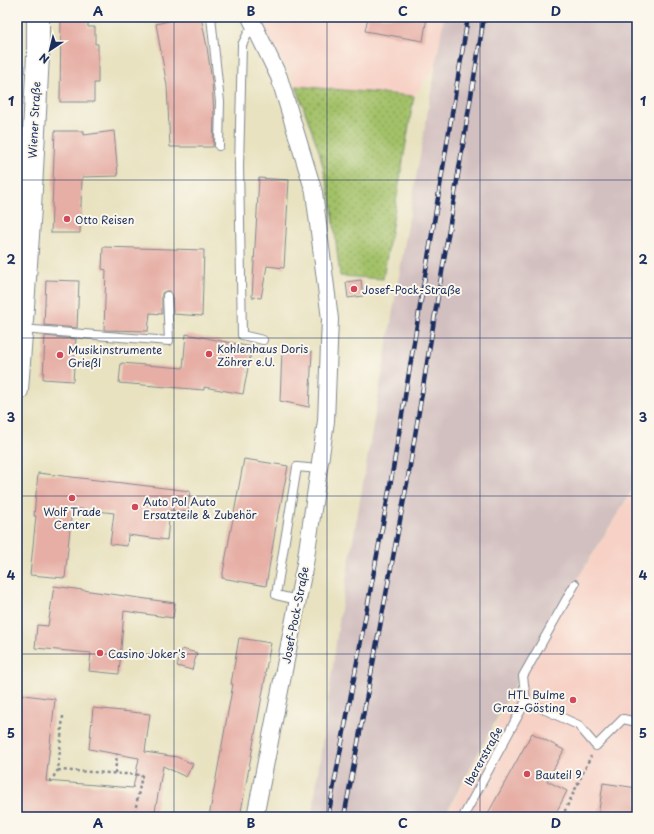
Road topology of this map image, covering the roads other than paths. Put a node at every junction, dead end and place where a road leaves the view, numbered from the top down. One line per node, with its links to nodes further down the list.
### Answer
1 (38, 17): 5 (main road, Wiener Straße)
2 (211, 17): 4 (lane)
3 (253, 23): 8 (lane); 10 (street, Josef-Pock-Straße)
4 (219, 146)
5 (23, 207): 7 (main road, Wiener Straße)
6 (167, 296): 7 (lane)
7 (22, 329): 9 (main road, Wiener Straße)
8 (263, 340)
9 (17, 390)
10 (319, 469): 12 (street, Josef-Pock-Straße); 12 (lane)
11 (575, 584): 13 (lane)
12 (298, 600): 15 (street, Josef-Pock-Straße)
13 (526, 701): 14 (lane); 16 (lane, Ibererstraße)
14 (637, 722)
15 (255, 817)
16 (462, 817)

